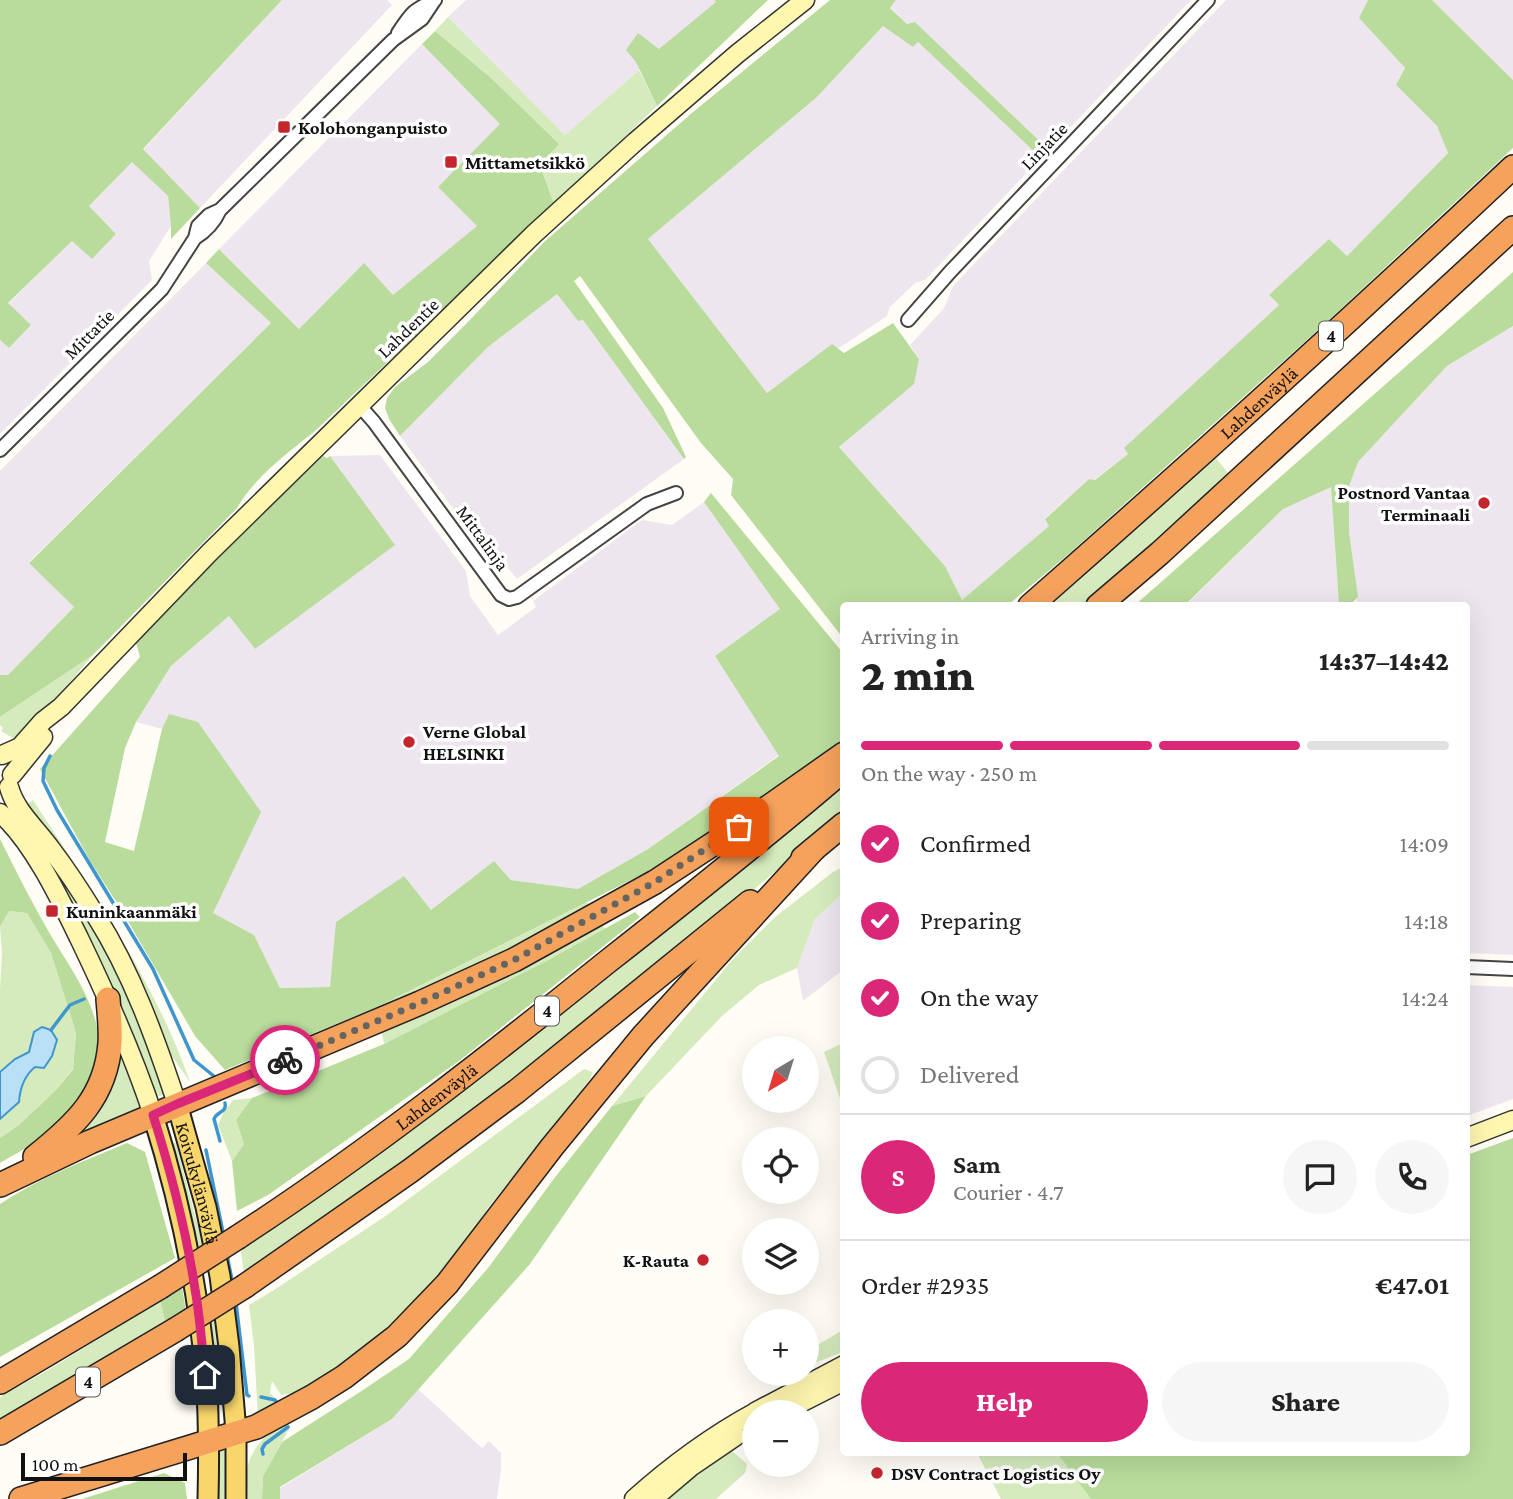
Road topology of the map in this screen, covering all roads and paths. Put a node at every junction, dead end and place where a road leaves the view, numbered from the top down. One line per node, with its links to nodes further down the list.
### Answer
1 (805, 0): 7 (main road, Lahdentie)
2 (1208, 0): 6 (street, Linjatie)
3 (435, 1): 8 (street, Mittatie)
4 (1513, 167): 10 (highway, Lahdenväylä / 4)
5 (1513, 228): 11 (highway, 4)
6 (908, 320)
7 (359, 405): 9 (street, Mittalinja); 12 (main road, Lahdentie)
8 (0, 450)
9 (676, 493)
10 (1035, 602)
11 (1103, 602)
12 (61, 707): 13 (main road, Lahdentie); 16 (main road, Lahdentie)
13 (1, 755): 16 (main road, Koivukylänväylä)
14 (840, 757): 23 (highway)
15 (840, 773): 29 (highway, Lahdenväylä / 4, bridge)
16 (7, 786): 23 (main road, Koivukylänväylä)
17 (0, 813): 22 (main road, Koivukylänväylä)
18 (840, 827): 19 (highway, 4)
19 (813, 850): 34 (highway); 35 (highway, 4, bridge)
20 (1470, 967): 21 (street)
21 (1513, 970)
22 (108, 999): 24 (main road, Koivukylänväylä); 27 (highway)
23 (177, 1104): 24 (highway); 34 (main road, Koivukylänväylä)
24 (153, 1115): 27 (highway); 37 (main road, Koivukylänväylä)
25 (1513, 1120): 26 (main road)
26 (1470, 1136)
27 (0, 1185)
28 (840, 1367): 31 (main road)
29 (0, 1382)
30 (840, 1383): 32 (main road)
31 (779, 1400)
32 (807, 1400)
33 (742, 1420): 41 (main road)
34 (236, 1432): 37 (highway); 40 (main road, Koivukylänväylä)
35 (0, 1433)
36 (742, 1433): 42 (main road)
37 (209, 1441): 38 (highway); 39 (main road, Koivukylänväylä)
38 (22, 1499)
39 (208, 1499)
40 (236, 1499)
41 (634, 1499)
42 (653, 1499)

